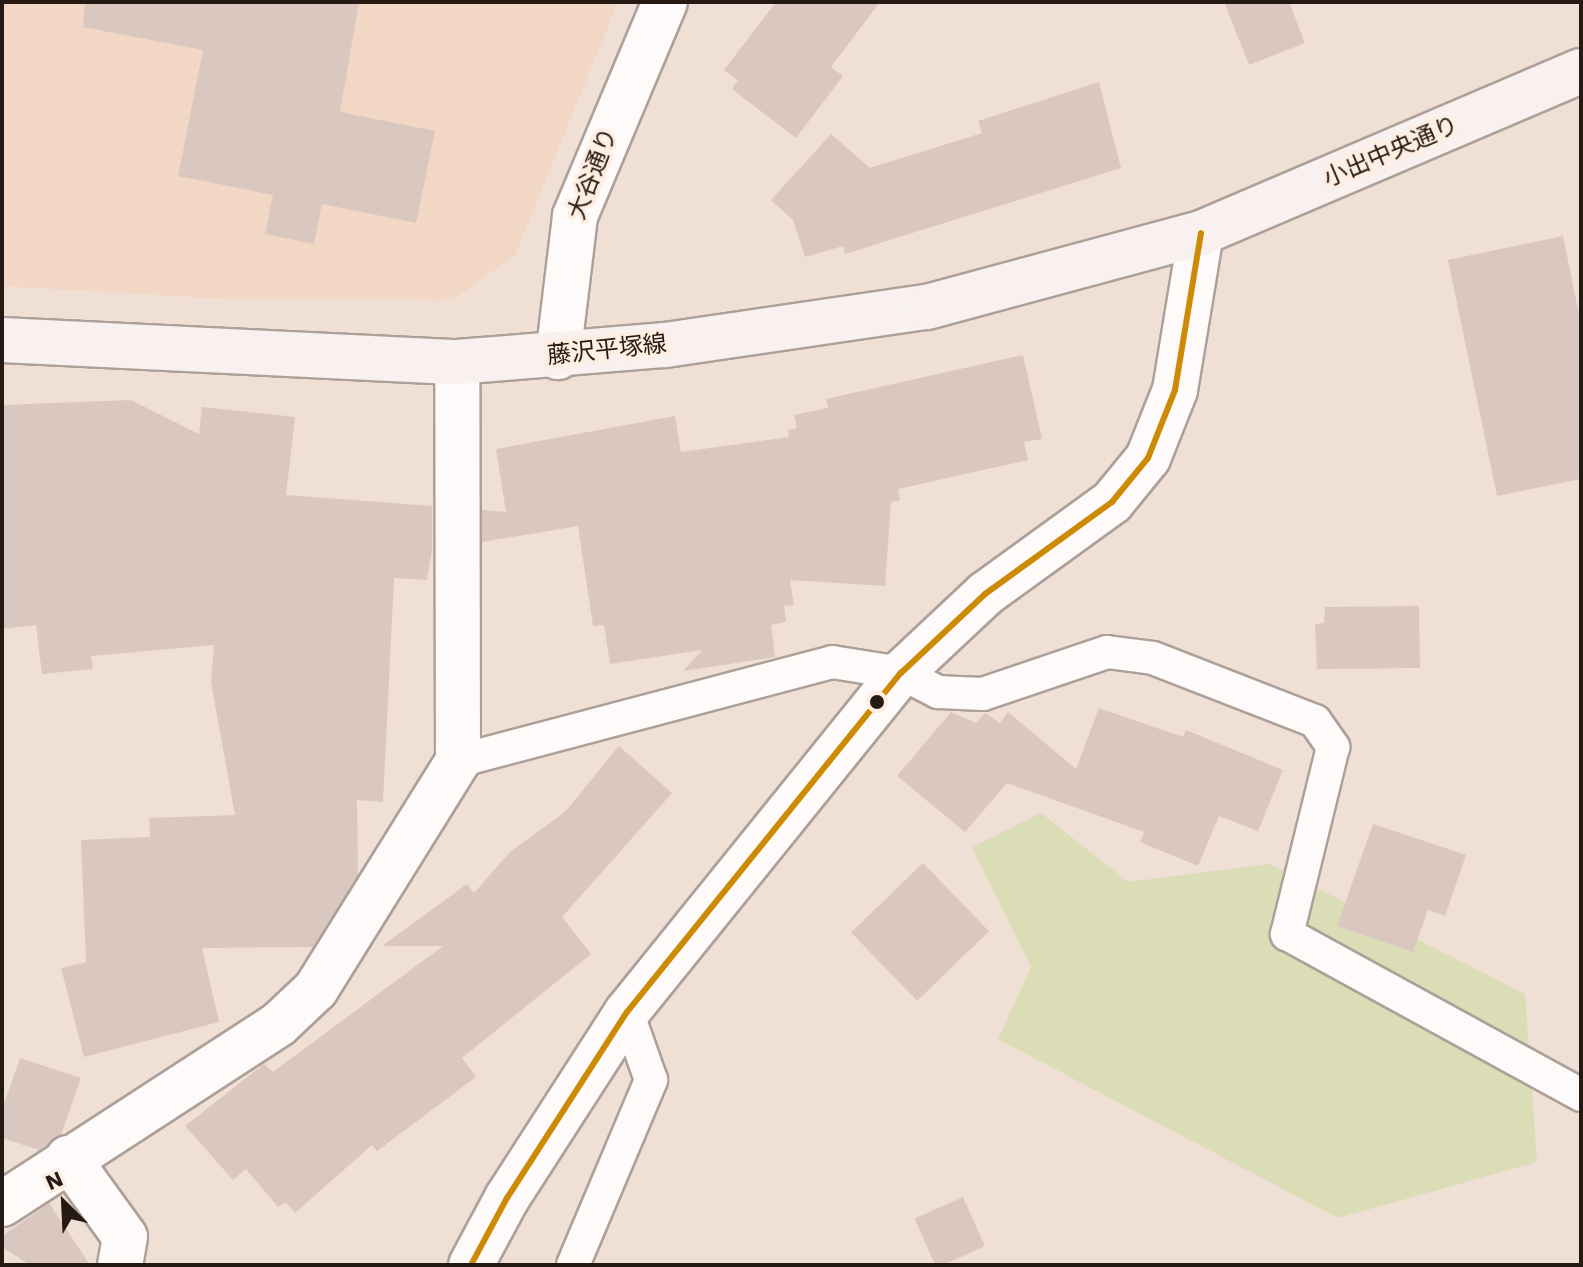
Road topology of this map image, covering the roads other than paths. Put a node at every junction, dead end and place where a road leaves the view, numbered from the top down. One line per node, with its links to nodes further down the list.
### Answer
1 (665, 2): 5 (street, 大谷通り)
2 (1581, 71): 3 (main road, 小出中央通り)
3 (1201, 233): 5 (main road, 藤沢平塚線); 7 (street)
4 (2, 340): 6 (main road, 藤沢平塚線)
5 (558, 357): 6 (main road, 藤沢平塚線)
6 (457, 362): 8 (street)
7 (901, 673): 8 (lane); 9 (street); 10 (lane)
8 (458, 761): 11 (street)
9 (627, 1012): 14 (street); 15 (lane)
10 (1581, 1095)
11 (68, 1158): 12 (street); 13 (street)
12 (2, 1204)
13 (120, 1265)
14 (471, 1265)
15 (573, 1265)

